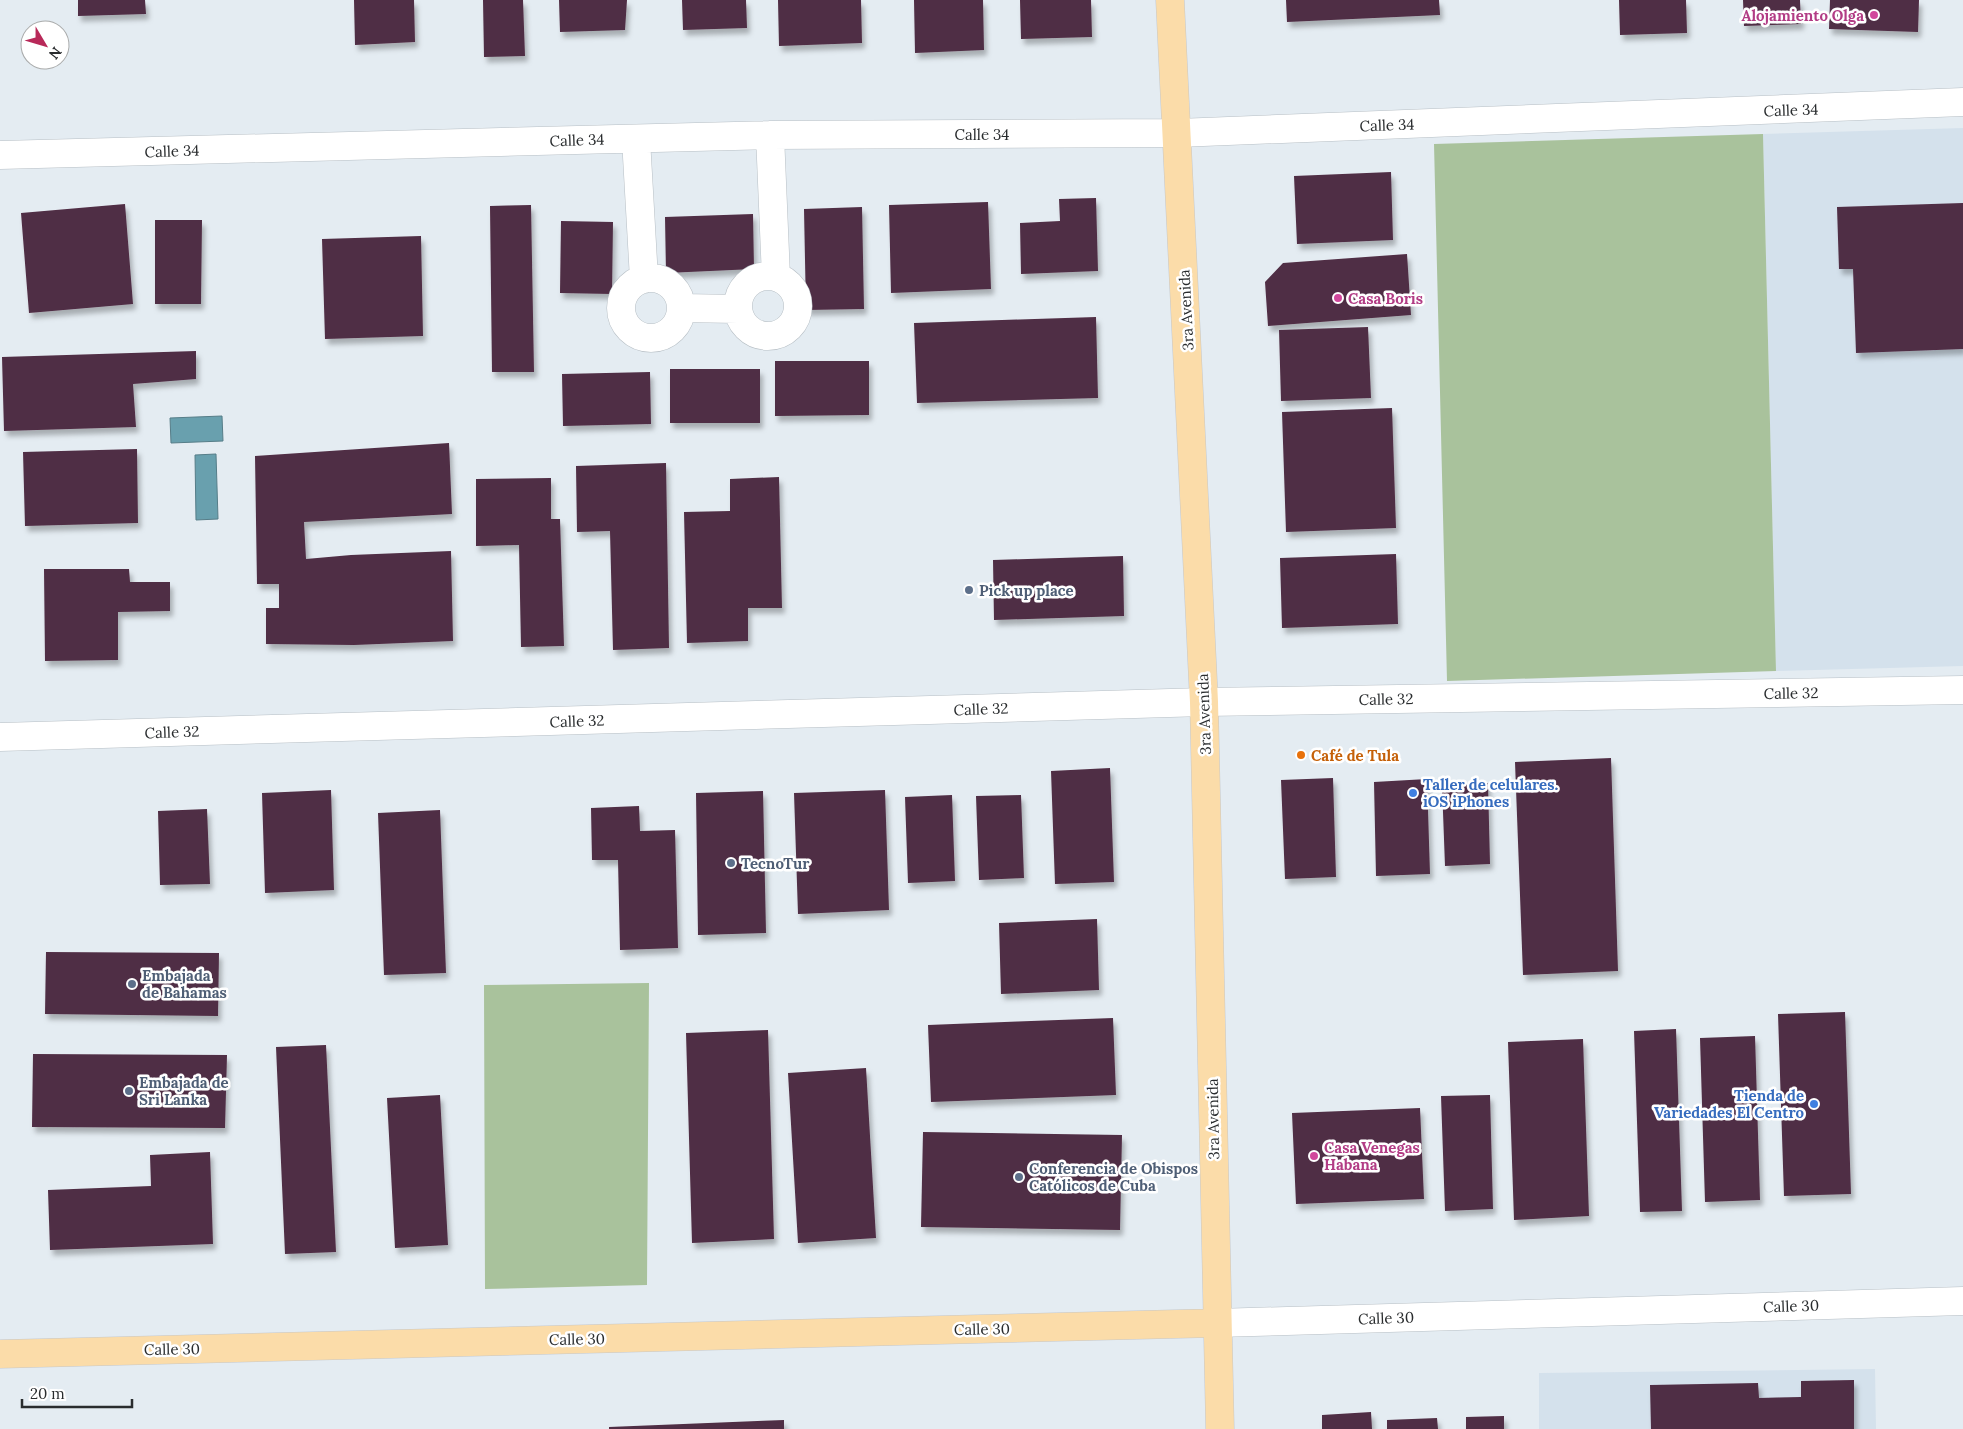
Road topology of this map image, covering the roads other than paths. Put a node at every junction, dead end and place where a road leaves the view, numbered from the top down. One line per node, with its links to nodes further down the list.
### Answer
1 (1170, 0): 3 (main road, 3ra Avenida)
2 (1963, 102): 3 (street, Calle 34)
3 (1178, 133): 4 (street, Calle 34); 12 (main road, 3ra Avenida)
4 (770, 135): 5 (street, Calle 34); 7 (street)
5 (636, 139): 6 (street, Calle 34); 8 (street)
6 (0, 156)
7 (776, 277): 10 (street); 10 (street)
8 (644, 279): 9 (street); 9 (street)
9 (681, 308): 10 (street)
10 (738, 309)
11 (1963, 690): 12 (street, Calle 32)
12 (1204, 702): 13 (street, Calle 32); 15 (main road, 3ra Avenida)
13 (0, 737)
14 (1963, 1301): 15 (street, Calle 30)
15 (1217, 1323): 16 (main road, Calle 30); 17 (main road, 3ra Avenida)
16 (0, 1354)
17 (1220, 1429)

